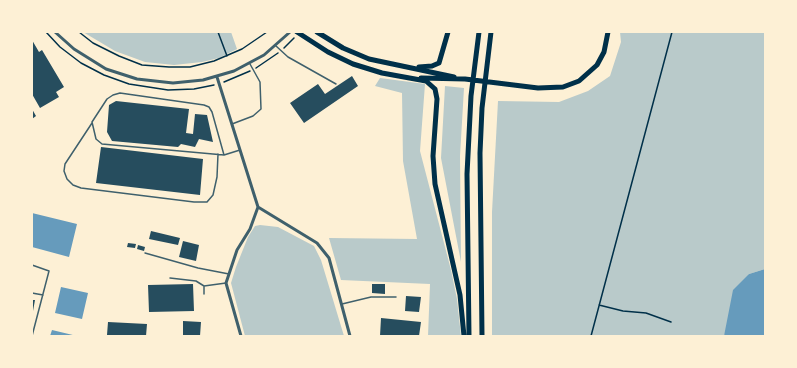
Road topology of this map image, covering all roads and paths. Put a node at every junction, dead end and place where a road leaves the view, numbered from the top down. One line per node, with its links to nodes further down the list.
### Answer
1 (46, 32): 23 (path)
2 (55, 32): 20 (street)
3 (78, 32): 16 (path)
4 (218, 32): 16 (path)
5 (267, 32): 16 (path)
6 (290, 32): 14 (street)
7 (298, 32): 15 (path); 21 (highway)
8 (317, 32): 18 (highway)
9 (448, 32): 18 (highway)
10 (479, 32): 48 (highway)
11 (491, 32): 49 (highway)
12 (608, 32): 22 (highway)
13 (672, 32): 42 (path)
14 (276, 46): 15 (lane); 17 (street)
15 (281, 51): 19 (path); 24 (lane)
16 (227, 56)
17 (250, 64): 19 (lane); 20 (street)
18 (410, 67): 22 (highway)
19 (252, 70): 23 (path); 26 (lane)
20 (218, 77): 23 (street)
21 (408, 77): 22 (highway); 47 (highway)
22 (450, 77)
23 (220, 84): 26 (street)
24 (336, 84)
25 (92, 122): 28 (lane); 28 (lane); 29 (lane)
26 (232, 124): 27 (street)
27 (240, 150): 29 (lane); 30 (street)
28 (218, 154): 29 (lane)
29 (224, 155)
30 (258, 207): 33 (street); 41 (street)
31 (145, 253): 33 (lane)
32 (32, 265): 39 (lane)
33 (229, 274): 35 (street)
34 (170, 278): 36 (lane)
35 (226, 282): 36 (lane); 45 (street)
36 (204, 286): 38 (lane)
37 (32, 293): 39 (lane)
38 (204, 294)
39 (43, 295): 44 (lane)
40 (396, 297): 41 (lane)
41 (342, 304): 46 (street)
42 (599, 306): 43 (path); 50 (path)
43 (671, 322)
44 (32, 336)
45 (240, 336)
46 (350, 336)
47 (464, 336)
48 (469, 336)
49 (482, 336)
50 (591, 336)

